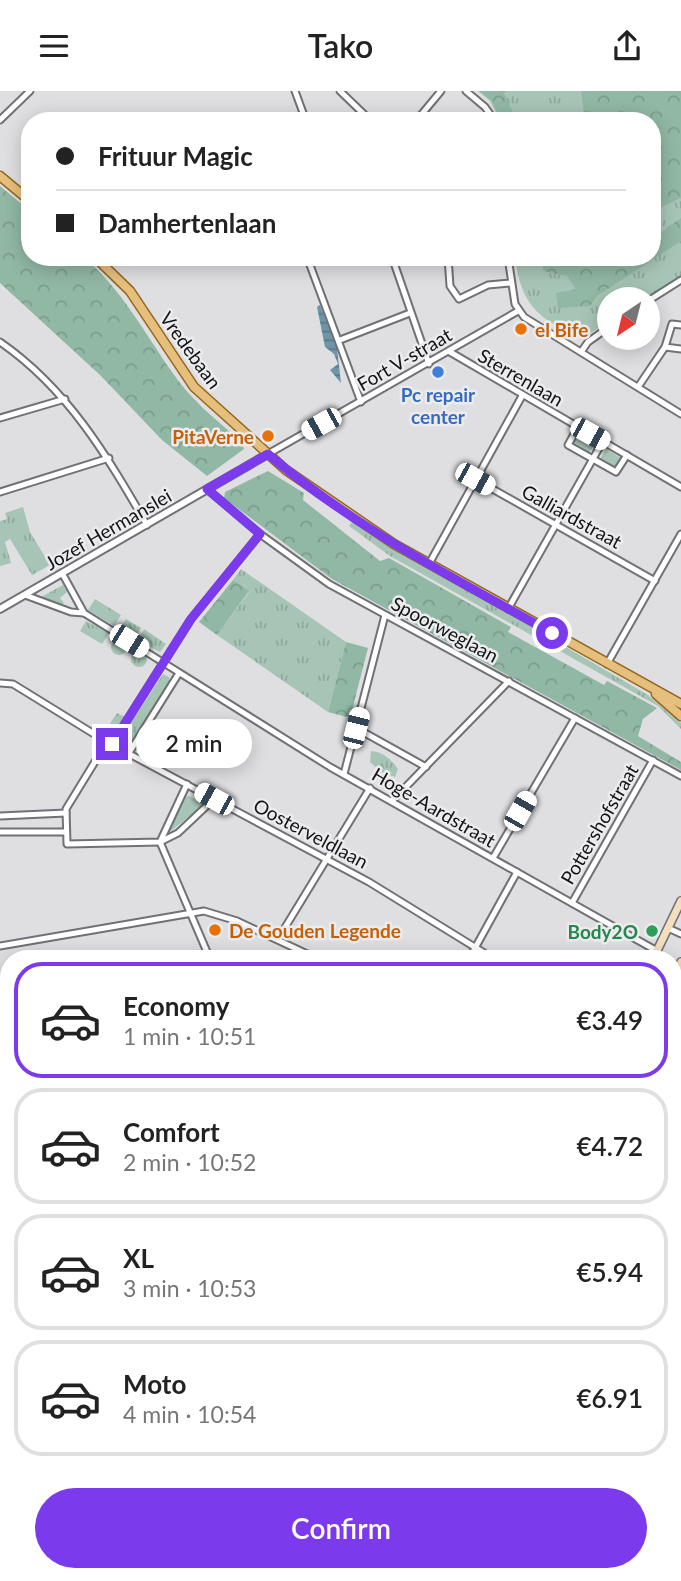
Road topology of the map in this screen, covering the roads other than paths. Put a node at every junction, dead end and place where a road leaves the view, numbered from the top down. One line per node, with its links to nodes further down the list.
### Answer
1 (30, 91): 10 (street)
2 (295, 91): 6 (street)
3 (340, 91): 7 (street)
4 (441, 91): 8 (street)
5 (466, 91): 9 (street)
6 (303, 112)
7 (361, 112)
8 (424, 112)
9 (489, 112)
10 (0, 120)
11 (0, 176): 12 (main road)
12 (21, 194)
13 (104, 266): 40 (main road, Vredebaan)
14 (311, 266): 25 (street)
15 (395, 266): 22 (street)
16 (449, 266): 19 (street)
17 (509, 266): 19 (street)
18 (681, 280): 20 (street)
19 (511, 283): 21 (street)
20 (660, 294)
21 (518, 311): 29 (street, Fort V-straat); 30 (street)
22 (410, 313): 25 (street); 31 (street)
23 (681, 325): 27 (street)
24 (597, 336): 30 (street)
25 (340, 340): 35 (street)
26 (0, 342): 34 (street)
27 (665, 347): 28 (street); 32 (street)
28 (681, 349)
29 (450, 352): 31 (street, Fort V-straat); 33 (street, Sterrenlaan)
30 (581, 352): 32 (street)
31 (429, 364): 35 (street, Fort V-straat)
32 (638, 387): 36 (street)
33 (523, 396): 38 (street, Sterrenlaan); 44 (street)
34 (65, 398): 37 (street); 42 (street)
35 (361, 402): 40 (street, Fort V-straat)
36 (681, 414)
37 (0, 418)
38 (578, 427): 39 (street, Sterrenlaan); 43 (street, Sterrenlaan)
39 (603, 441): 41 (street, Sterrenlaan); 43 (street)
40 (268, 454): 46 (street, Jozef Hermanslei); 52 (main road, Vredebaan)
41 (627, 455): 43 (street, Sterrenlaan); 45 (street, Sterrenlaan)
42 (109, 458): 47 (street); 48 (street)
43 (593, 459): 49 (street)
44 (475, 479): 49 (street, Galliardstraat); 52 (street)
45 (681, 487)
46 (207, 489): 48 (street, Jozef Hermanslei); 50 (street, Spoorweglaan)
47 (0, 492)
48 (147, 525): 53 (street, Jozef Hermanslei)
49 (555, 525): 54 (street, Galliardstraat); 57 (street)
50 (260, 534): 59 (street, Spoorweglaan); 60 (street)
51 (681, 534): 54 (street)
52 (429, 564): 57 (main road, Vredebaan)
53 (62, 573): 55 (street, Jozef Hermanslei); 58 (street)
54 (654, 581): 61 (street)
55 (25, 595): 56 (street, Jozef Hermanslei); 58 (street)
56 (0, 609)
57 (508, 609): 61 (main road, Vredebaan)
58 (84, 613): 60 (street, Hoge-Aardstraat)
59 (385, 615): 63 (street, Spoorweglaan); 69 (street)
60 (163, 662): 62 (street, Hoge-Aardstraat); 70 (street)
61 (607, 664): 65 (main road, Vredebaan)
62 (179, 673): 71 (street); 74 (street, Hoge-Aardstraat)
63 (509, 681): 68 (street, Spoorweglaan); 73 (street)
64 (0, 683): 70 (street, Oosterveldlaan)
65 (651, 689): 66 (main road); 67 (main road)
66 (681, 703)
67 (681, 716)
68 (575, 718): 72 (street, Spoorweglaan); 86 (street)
69 (356, 728): 73 (street); 74 (street)
70 (110, 743): 71 (street, Oosterveldlaan); 80 (street)
71 (129, 754): 76 (street, Oosterveldlaan)
72 (653, 760): 75 (street, Spoorweglaan); 89 (street, Pottershofstraat)
73 (426, 767): 79 (street)
74 (344, 774): 77 (street, Hoge-Aardstraat)
75 (681, 776)
76 (187, 784): 78 (street, Oosterveldlaan); 84 (street)
77 (370, 789): 79 (street, Hoge-Aardstraat); 85 (street)
78 (214, 799): 84 (street); 85 (street, Oosterveldlaan)
79 (392, 801): 86 (street, Hoge-Aardstraat)
80 (66, 813): 81 (street); 83 (street)
81 (0, 815)
82 (0, 832): 83 (street)
83 (66, 832): 84 (street)
84 (160, 842): 90 (street)
85 (328, 858): 93 (street); 95 (street, Oosterveldlaan)
86 (493, 858): 87 (street, Hoge-Aardstraat)
87 (517, 872): 89 (street, Hoge-Aardstraat); 95 (street)
88 (681, 901): 91 (main road)
89 (572, 904): 99 (street, Hoge-Aardstraat)
90 (191, 915): 93 (street); 94 (street); 96 (street)
91 (668, 928): 92 (street); 100 (main road)
92 (681, 934)
93 (278, 939): 97 (street)
94 (0, 946)
95 (475, 948): 98 (street, Oosterveldlaan)
96 (206, 950)
97 (300, 950)
98 (478, 950)
99 (655, 950)
100 (657, 950)

